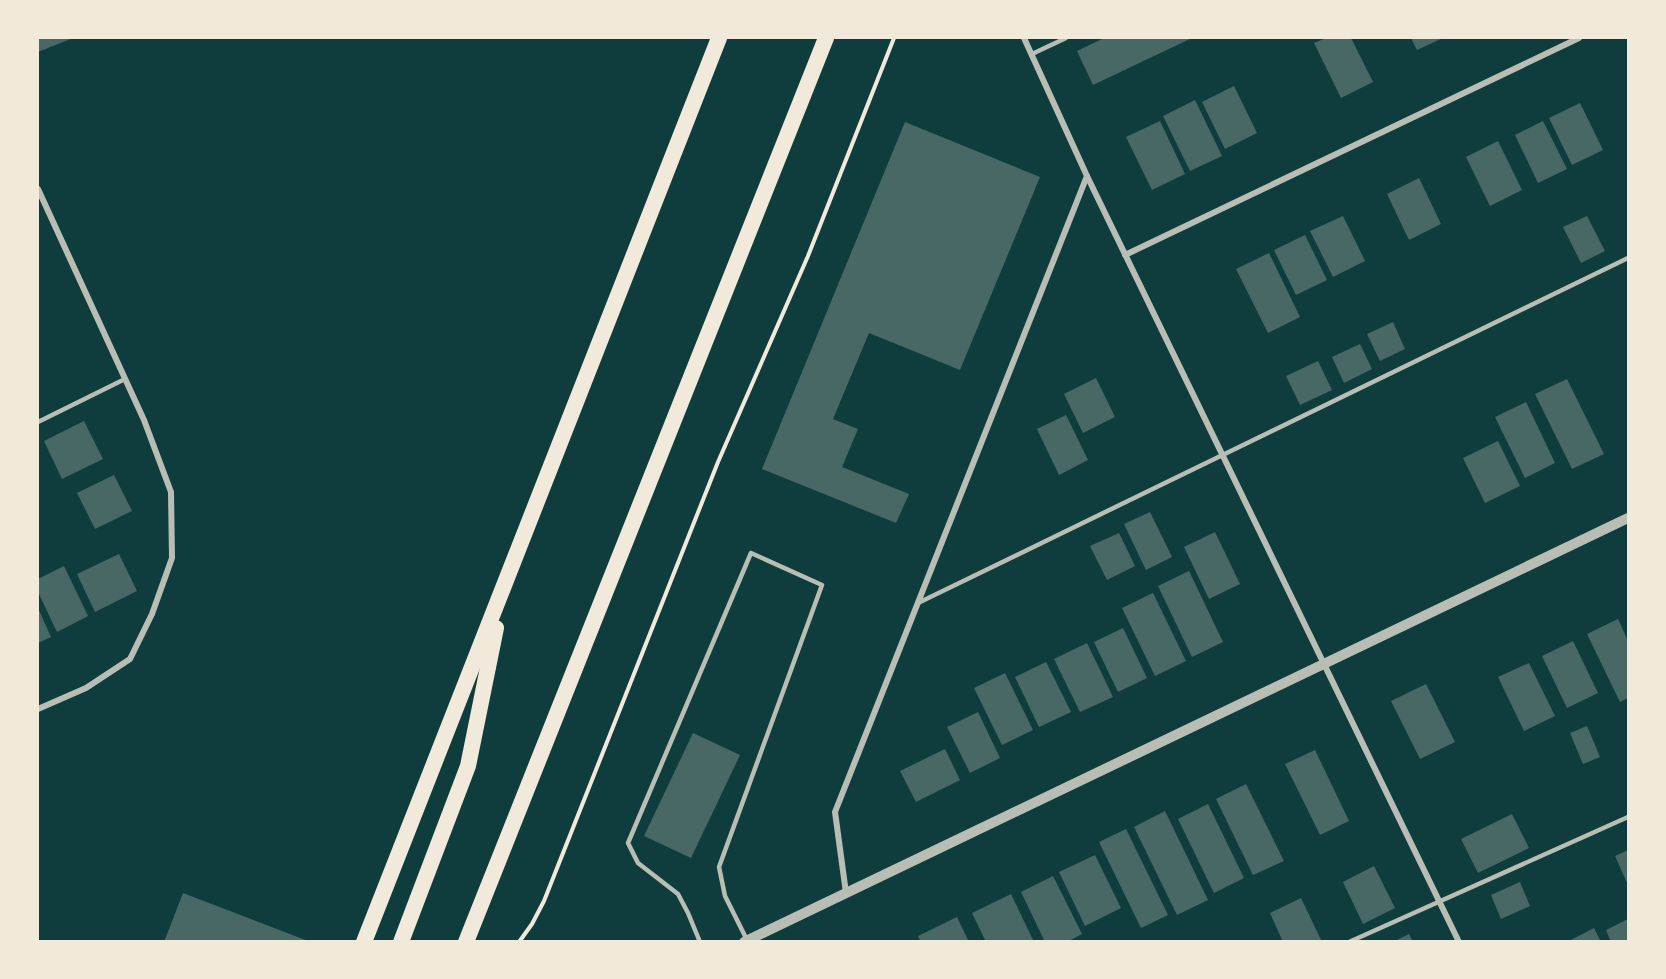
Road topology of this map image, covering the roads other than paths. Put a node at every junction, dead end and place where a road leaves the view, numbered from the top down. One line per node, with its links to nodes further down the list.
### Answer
1 (719, 38): 15 (highway)
2 (826, 38): 22 (highway)
3 (1024, 38): 6 (street)
4 (1066, 38): 6 (lane)
5 (1579, 38): 9 (street)
6 (1032, 54): 7 (street)
7 (1087, 176): 9 (street); 16 (street)
8 (38, 189): 11 (street)
9 (1125, 255): 13 (street)
10 (1629, 258): 13 (lane)
11 (125, 380): 12 (lane); 18 (street)
12 (38, 422)
13 (1222, 455): 16 (lane); 17 (street)
14 (1629, 518): 17 (street)
15 (504, 585): 24 (highway); 25 (highway)
16 (918, 603): 20 (street)
17 (1324, 666): 20 (street); 21 (street)
18 (38, 708)
19 (1629, 817): 21 (lane)
20 (846, 893): 23 (street)
21 (1438, 901): 27 (lane); 28 (street)
22 (471, 937)
23 (746, 941): 26 (lane)
24 (364, 942)
25 (401, 942)
26 (700, 942)
27 (1349, 942)
28 (1459, 942)

